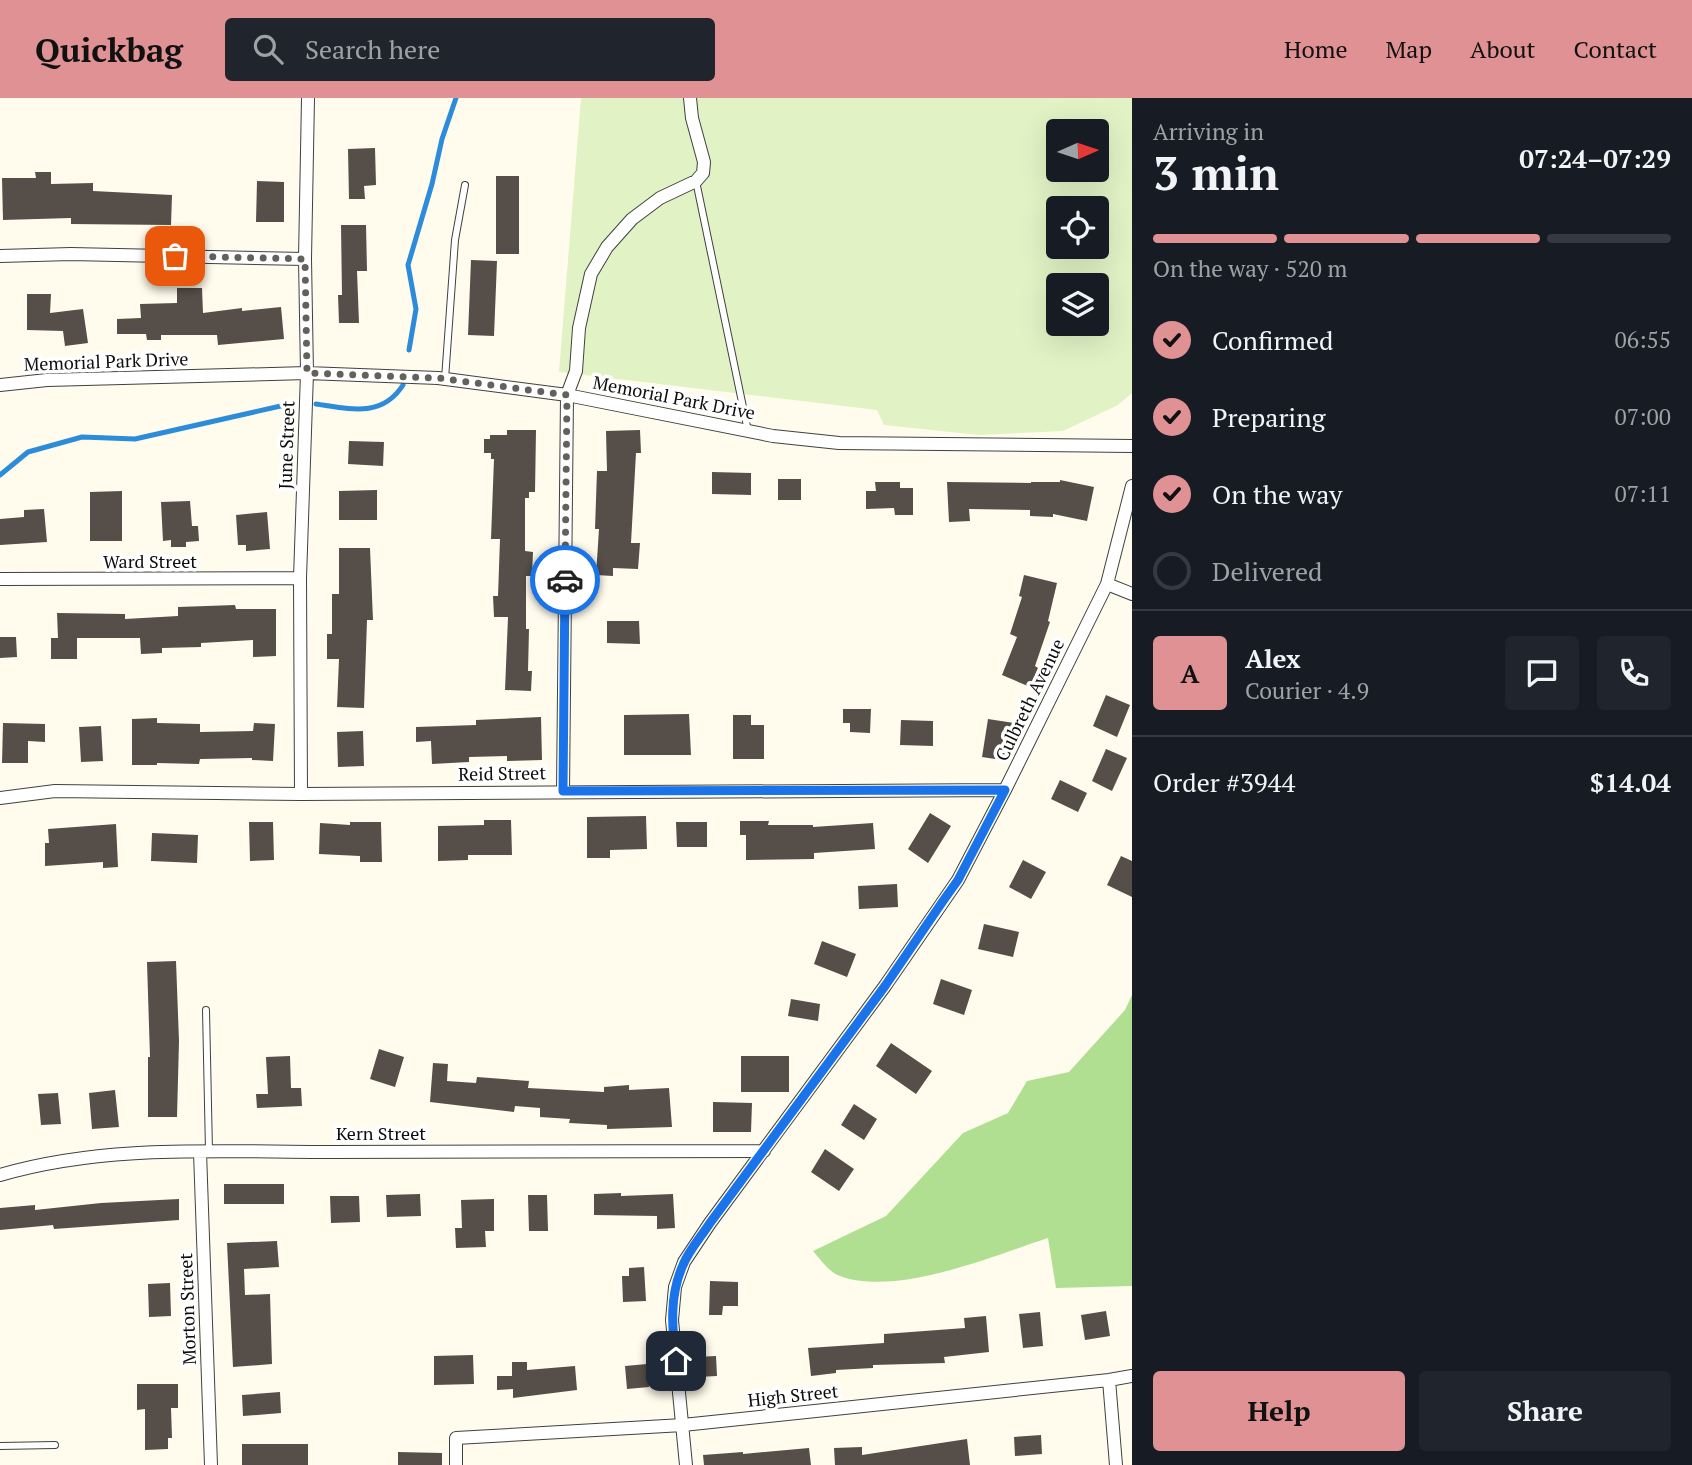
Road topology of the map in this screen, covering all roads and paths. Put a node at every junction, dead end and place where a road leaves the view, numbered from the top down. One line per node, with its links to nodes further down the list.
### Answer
1 (308, 98): 6 (street, June Street)
2 (690, 98): 3 (street)
3 (696, 181): 10 (street); 11 (lane)
4 (465, 185): 8 (lane)
5 (0, 256): 6 (street)
6 (305, 259): 7 (street, June Street)
7 (307, 373): 8 (street, Memorial Park Drive); 9 (street, Memorial Park Drive); 14 (street, June Street)
8 (445, 379): 10 (street, Memorial Park Drive)
9 (0, 385)
10 (567, 395): 11 (street, Memorial Park Drive); 19 (street)
11 (748, 431): 12 (street, Memorial Park Drive)
12 (1132, 446)
13 (1132, 486): 16 (street, Culbreth Avenue)
14 (300, 578): 15 (street, Ward Street); 20 (street, June Street)
15 (0, 579)
16 (1107, 584): 17 (street); 18 (street, Culbreth Avenue)
17 (1132, 594)
18 (1005, 790): 19 (street, Reid Street); 23 (street, Culbreth Avenue)
19 (563, 791): 20 (street, Reid Street)
20 (301, 794): 21 (street, Reid Street)
21 (0, 798)
22 (206, 1010): 24 (lane)
23 (764, 1151): 24 (street, Kern Street); 28 (street, Culbreth Avenue)
24 (205, 1152): 25 (street, Kern Street); 31 (street, Morton Street)
25 (0, 1175)
26 (1132, 1376): 27 (street, High Street)
27 (1109, 1380): 28 (street, High Street); 34 (street)
28 (683, 1424): 32 (street, High Street); 33 (street, Culbreth Avenue)
29 (55, 1445): 30 (lane)
30 (0, 1446)
31 (211, 1465)
32 (456, 1465)
33 (686, 1465)
34 (1116, 1465)

